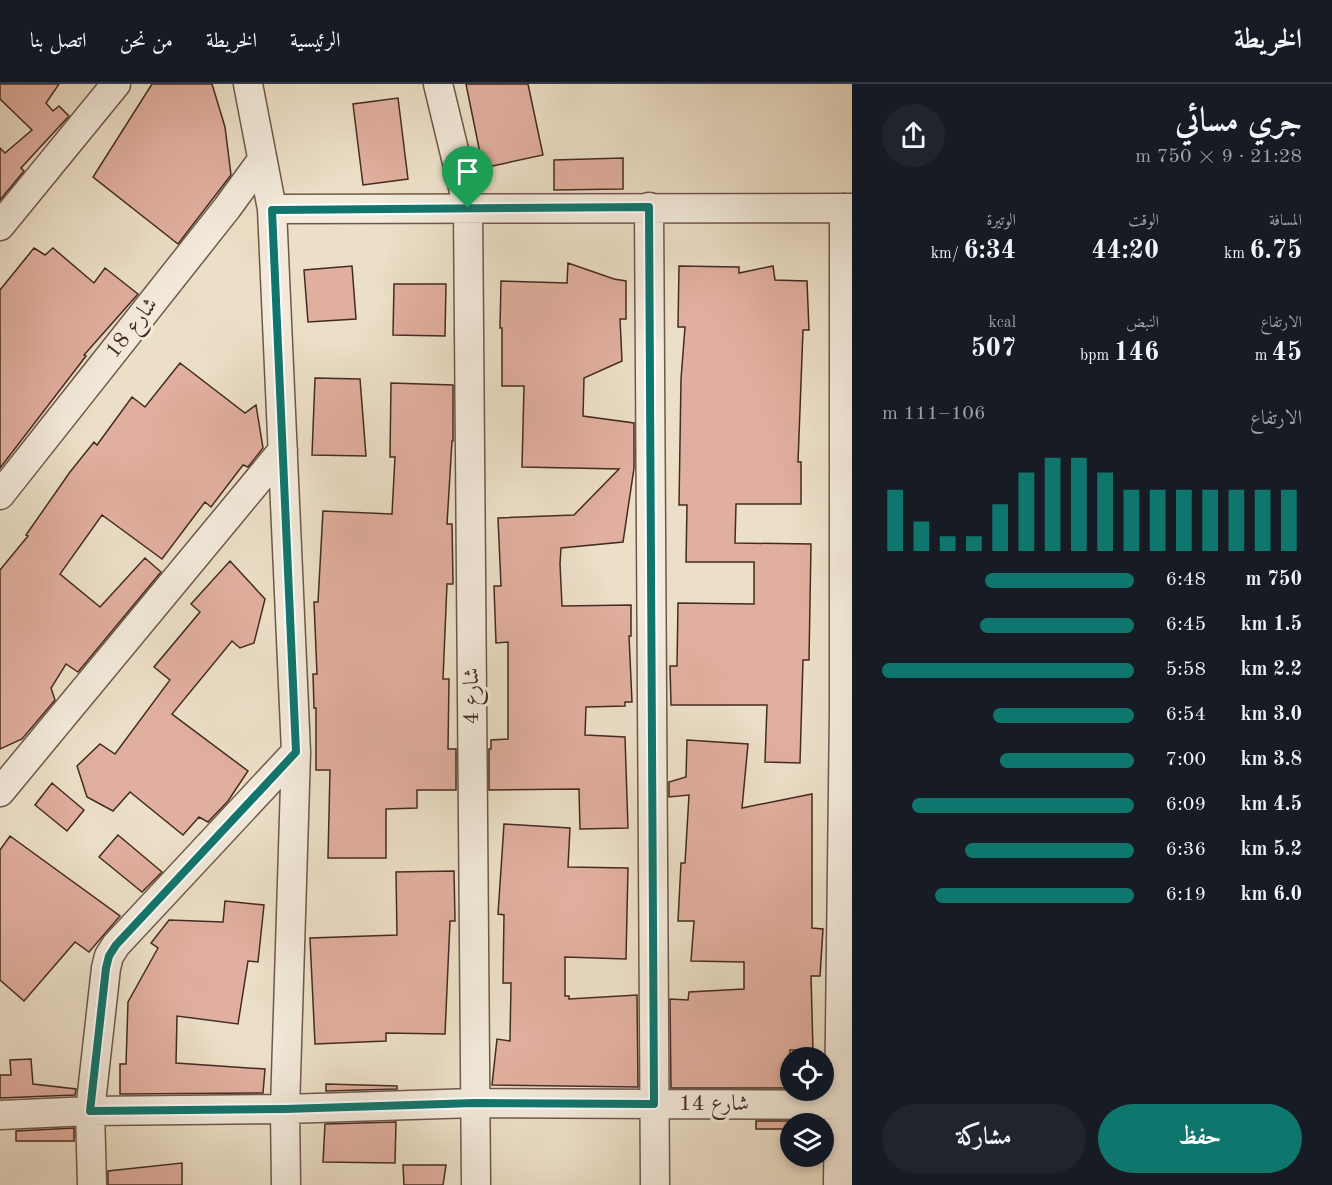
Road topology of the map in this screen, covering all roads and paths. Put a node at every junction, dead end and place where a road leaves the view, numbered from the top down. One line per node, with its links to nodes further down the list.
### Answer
1 (116, 84): 9 (street)
2 (248, 84): 4 (street)
3 (438, 84): 6 (street, شارع 4)
4 (262, 160): 8 (street); 11 (street, شارع 18)
5 (649, 207): 6 (street); 7 (street); 15 (street)
6 (468, 208): 8 (street); 14 (street, شارع 4)
7 (848, 208): 16 (street)
8 (272, 210): 10 (street)
9 (0, 226)
10 (283, 450): 12 (street); 13 (street)
11 (0, 495)
12 (296, 752): 17 (street); 18 (street)
13 (0, 792)
14 (475, 1103): 15 (street, شارع 14); 17 (street, شارع 14); 22 (street, شارع 4)
15 (654, 1104): 16 (street, شارع 14); 23 (street)
16 (845, 1105): 24 (street)
17 (285, 1109): 18 (street, شارع 14); 21 (street)
18 (90, 1111): 19 (street, شارع 14); 20 (street)
19 (0, 1115)
20 (92, 1185)
21 (286, 1185)
22 (476, 1185)
23 (655, 1185)
24 (838, 1185)

